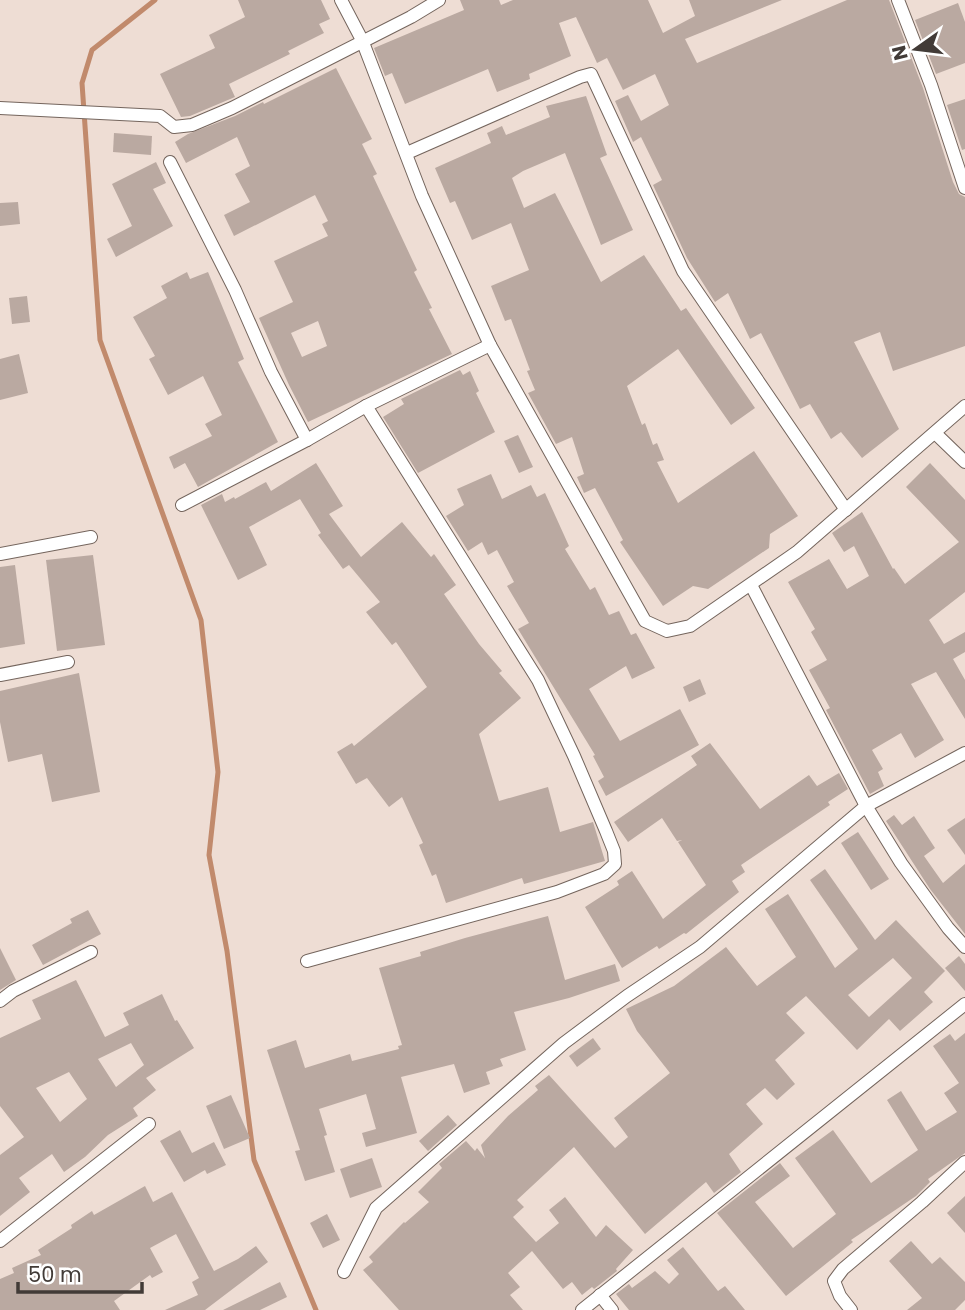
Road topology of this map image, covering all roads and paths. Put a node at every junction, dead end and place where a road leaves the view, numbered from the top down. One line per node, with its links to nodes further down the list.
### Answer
1 (341, 0): 4 (street)
2 (439, 0): 4 (street)
3 (898, 0): 8 (street)
4 (362, 40): 5 (street); 6 (street)
5 (0, 108)
6 (407, 153): 9 (street); 16 (street)
7 (170, 162): 13 (street)
8 (965, 188)
9 (490, 345): 10 (street); 19 (street)
10 (366, 405): 13 (street); 26 (street)
11 (965, 406): 12 (street)
12 (935, 433): 14 (street); 16 (street)
13 (306, 440): 15 (street)
14 (965, 462)
15 (182, 505)
16 (846, 510): 19 (street)
17 (91, 537): 18 (street)
18 (0, 554)
19 (751, 585): 23 (street)
20 (68, 662): 21 (street)
21 (0, 675)
22 (965, 753): 23 (street)
23 (866, 806): 24 (street); 32 (street)
24 (965, 947)
25 (91, 952): 27 (street)
26 (307, 961)
27 (0, 1001)
28 (965, 1004): 33 (street)
29 (149, 1124): 31 (street)
30 (965, 1162): 36 (street)
31 (0, 1241)
32 (344, 1272)
33 (600, 1295): 34 (street); 35 (street)
34 (582, 1310)
35 (612, 1310)
36 (851, 1310)

